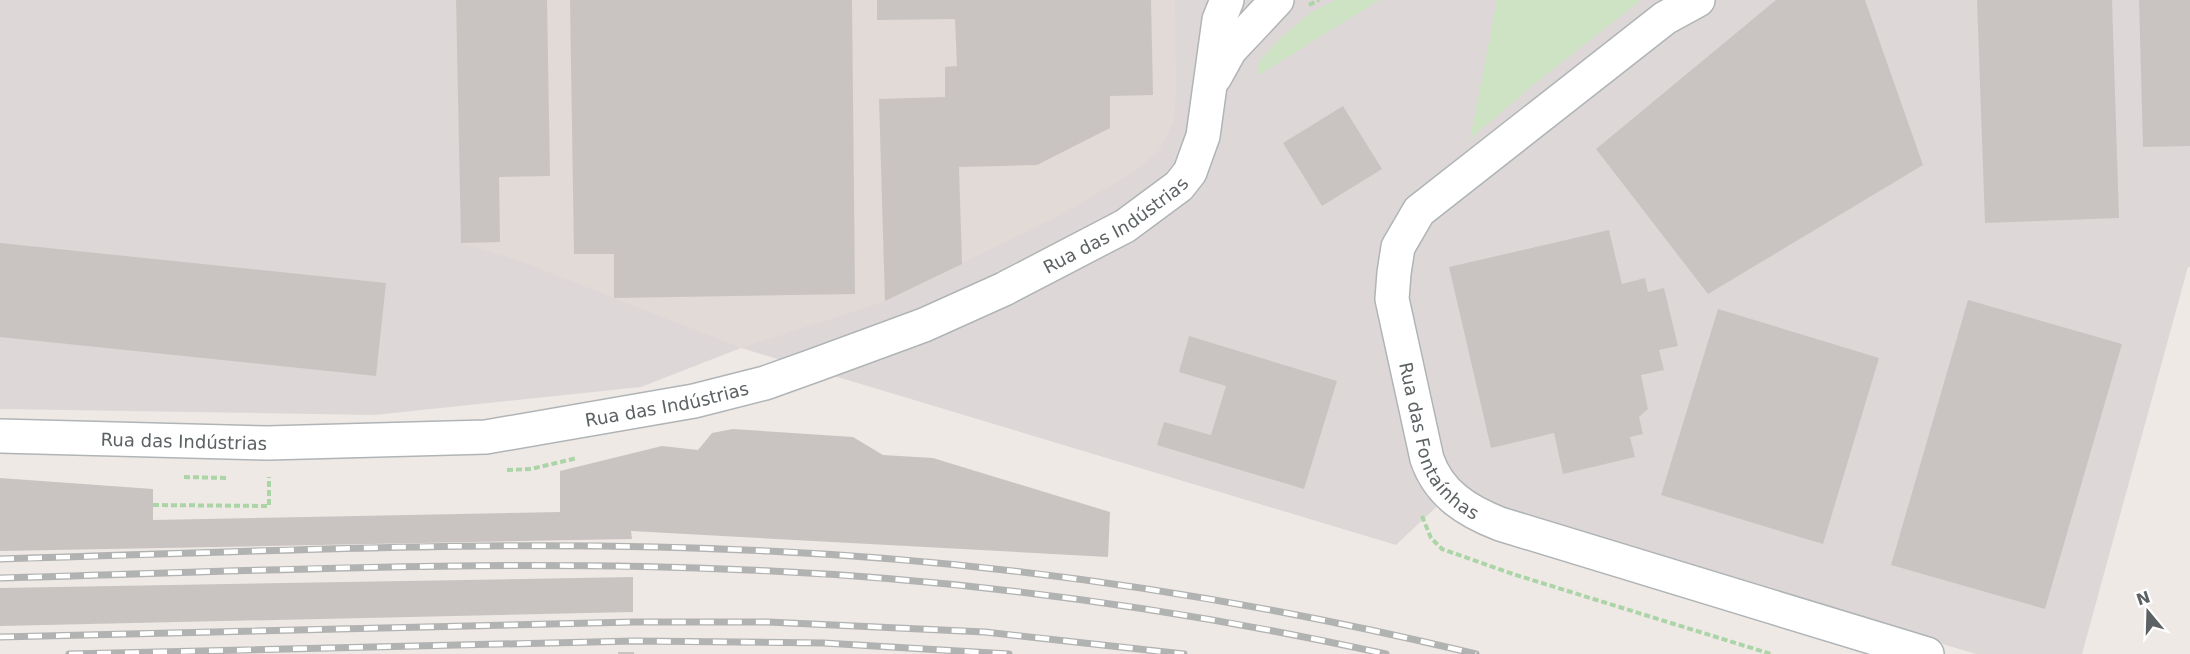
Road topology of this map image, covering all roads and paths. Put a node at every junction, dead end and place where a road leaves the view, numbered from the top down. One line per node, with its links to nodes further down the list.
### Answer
1 (1227, 0): 5 (street, Rua das Indústrias)
2 (1277, 0): 5 (street, Rua das Indústrias)
3 (1698, 0): 4 (street, Rua das Fontaínhas)
4 (1670, 9): 11 (street, Rua das Fontaínhas)
5 (1211, 84): 6 (street, Rua das Indústrias)
6 (0, 436)
7 (153, 505): 8 (path)
8 (269, 506)
9 (1419, 510): 10 (path)
10 (1771, 654)
11 (1927, 654)

